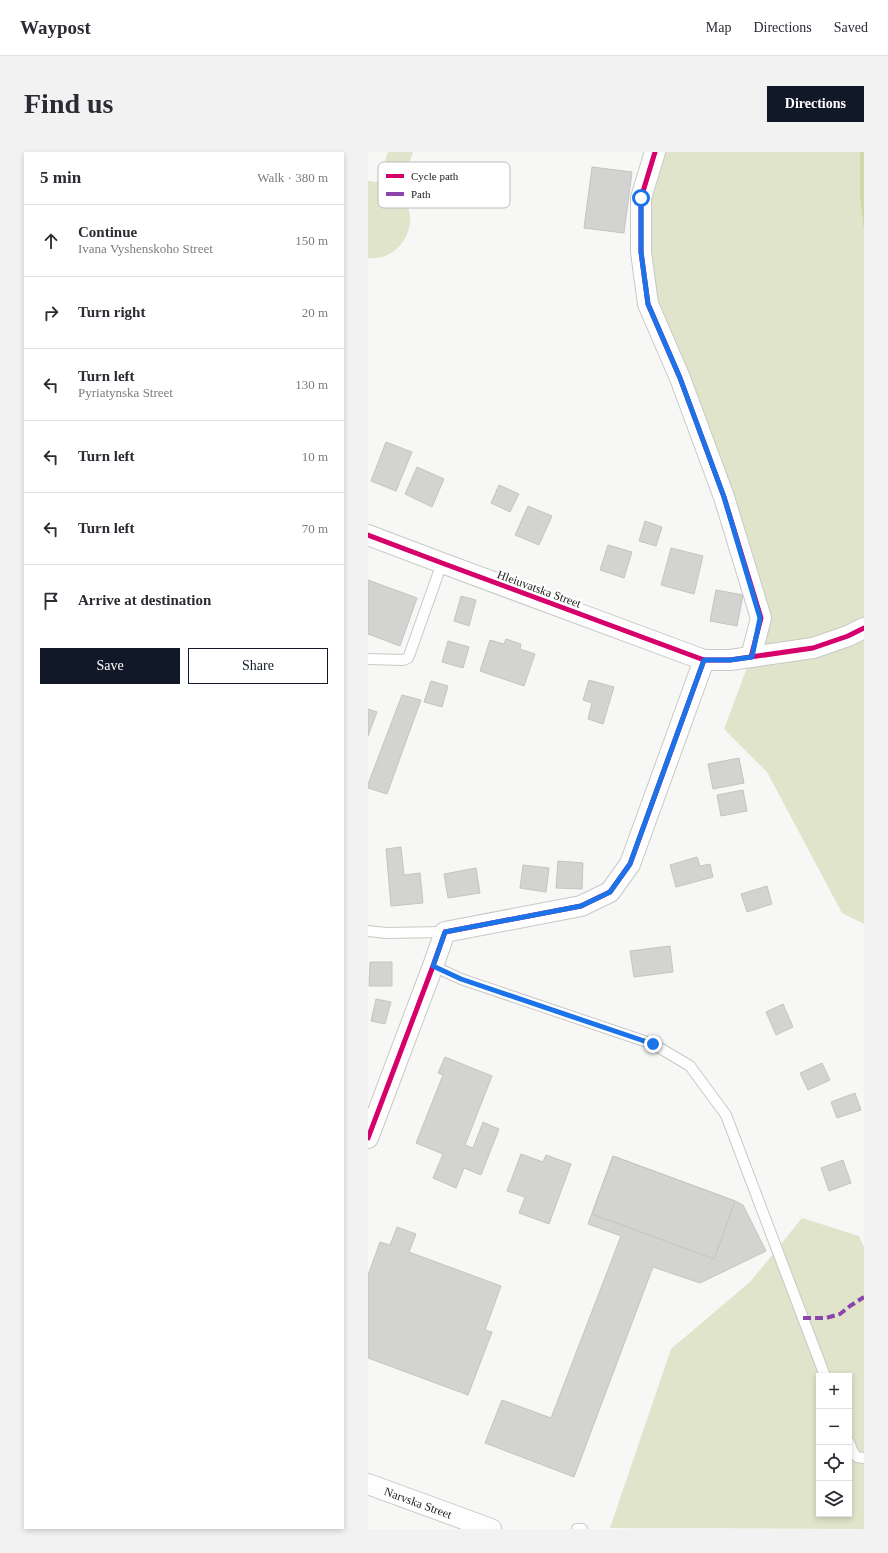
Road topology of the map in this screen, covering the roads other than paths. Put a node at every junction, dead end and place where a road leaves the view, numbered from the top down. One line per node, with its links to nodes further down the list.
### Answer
1 (655, 152): 5 (street)
2 (368, 535): 3 (street, Hleiuvatska Street)
3 (442, 564): 6 (lane); 7 (street, Hleiuvatska Street)
4 (864, 628): 5 (street)
5 (752, 657): 7 (street)
6 (368, 660)
7 (704, 660): 9 (street)
8 (368, 931): 9 (lane)
9 (445, 932): 10 (street)
10 (433, 966): 11 (street); 12 (lane)
11 (368, 1138)
12 (823, 1373)
13 (850, 1445): 14 (lane)
14 (864, 1458)
15 (368, 1484): 16 (street, Narvska Street)
16 (491, 1529)
17 (577, 1529): 18 (lane)
18 (582, 1529)

